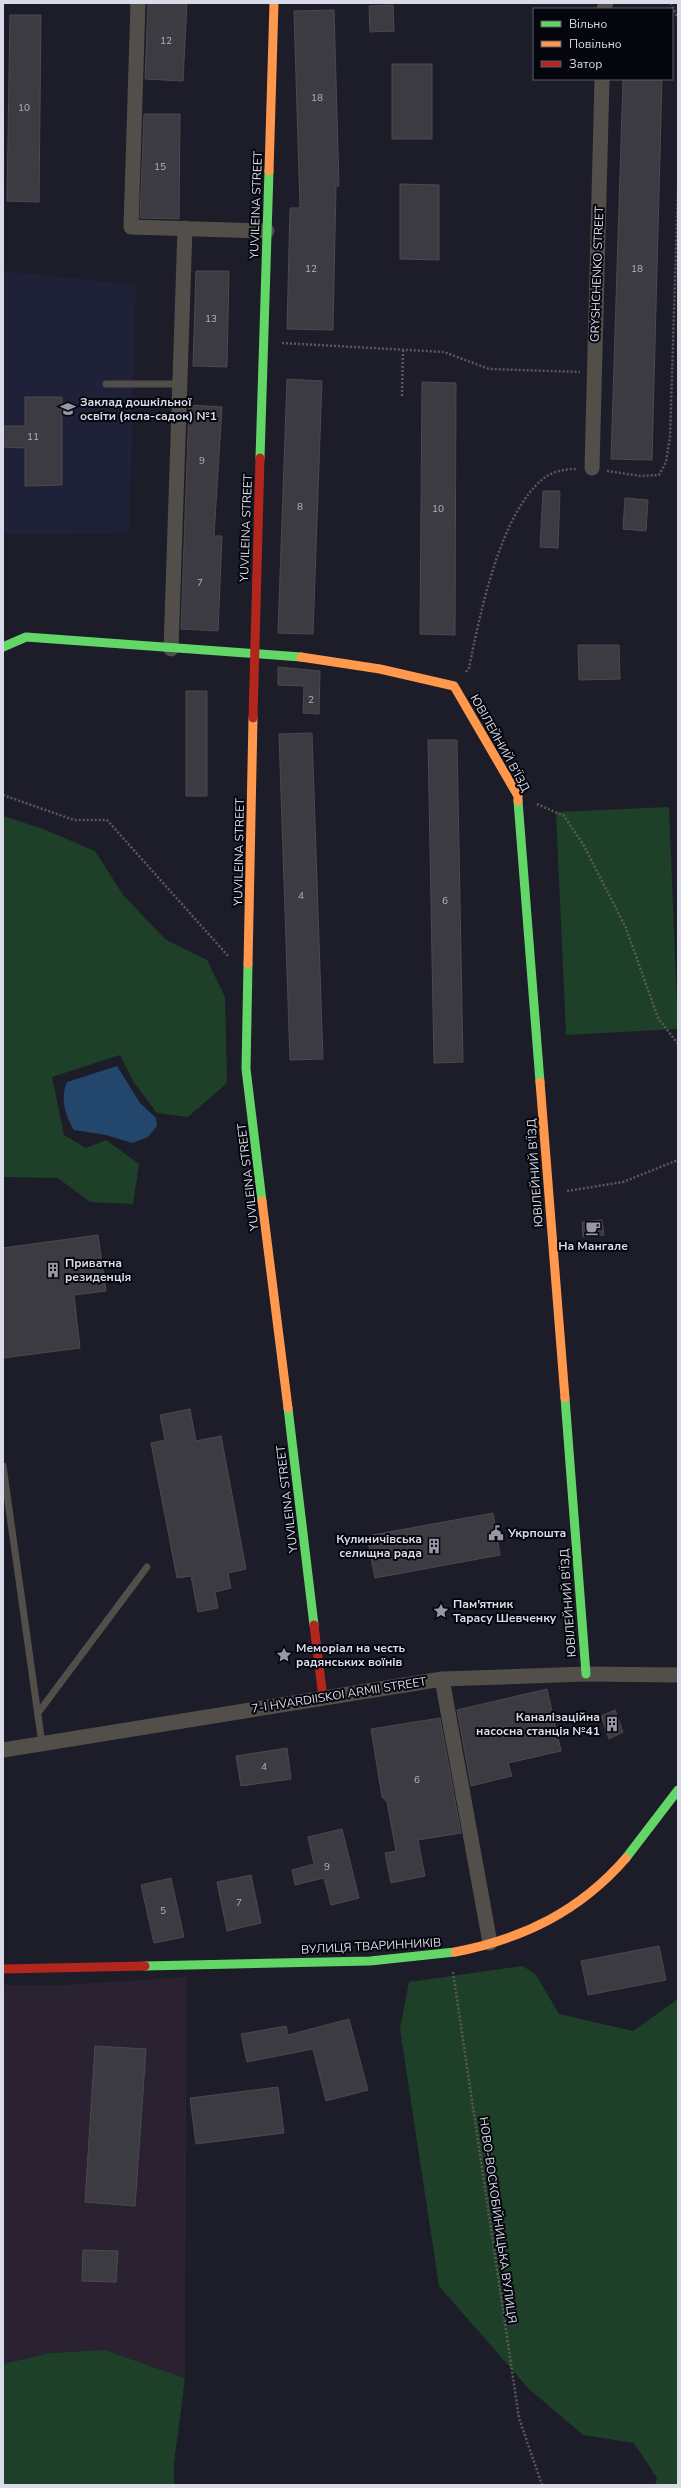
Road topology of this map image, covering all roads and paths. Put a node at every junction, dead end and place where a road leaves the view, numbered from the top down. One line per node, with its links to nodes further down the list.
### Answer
1 (138, 3): 7 (street)
2 (274, 3): 8 (street, YUVILEINA STREET)
3 (671, 3): 4 (path)
4 (678, 19)
5 (602, 80): 11 (street, GRYSHCHENKO STREET)
6 (678, 188): 15 (path)
7 (185, 228): 8 (street); 13 (street)
8 (267, 231): 9 (street, YUVILEINA STREET)
9 (264, 342): 10 (path); 18 (street, YUVILEINA STREET)
10 (403, 350): 11 (path); 14 (path)
11 (594, 373): 15 (street, GRYSHCHENKO STREET)
12 (106, 384): 13 (lane)
13 (180, 384): 17 (street)
14 (402, 396)
15 (592, 468): 19 (path)
16 (3, 647): 17 (street)
17 (171, 649): 18 (street)
18 (254, 655): 19 (street); 22 (street, YUVILEINA STREET)
19 (454, 686): 21 (street, ЮВІЛЕЙНИЙ В'ЇЗД)
20 (3, 795): 22 (path)
21 (518, 796): 23 (path); 25 (street, ЮВІЛЕЙНИЙ В'ЇЗД)
22 (248, 979): 31 (street, YUVILEINA STREET)
23 (678, 1044)
24 (678, 1160): 25 (path)
25 (549, 1194): 28 (street, ЮВІЛЕЙНИЙ В'ЇЗД)
26 (3, 1466): 32 (lane)
27 (147, 1568): 32 (lane)
28 (586, 1674): 29 (street, 7-I HVARDIISKOI ARMII STREET); 30 (street, 7-I HVARDIISKOI ARMII STREET)
29 (678, 1676)
30 (442, 1679): 31 (street, 7-I HVARDIISKOI ARMII STREET); 36 (street)
31 (323, 1698): 33 (street, 7-I HVARDIISKOI ARMII STREET)
32 (38, 1713): 33 (lane)
33 (42, 1744): 34 (street, 7-I HVARDIISKOI ARMII STREET)
34 (3, 1750)
35 (678, 1790): 36 (street, ВУЛИЦЯ ТВАРИННИКІВ)
36 (490, 1943): 37 (street, ВУЛИЦЯ ТВАРИННИКІВ)
37 (450, 1954): 38 (street, ВУЛИЦЯ ТВАРИННИКІВ); 39 (path, НОВО-ВОСКОБІЙНИЦЬКА ВУЛИЦЯ)
38 (3, 1969)
39 (542, 2485)

